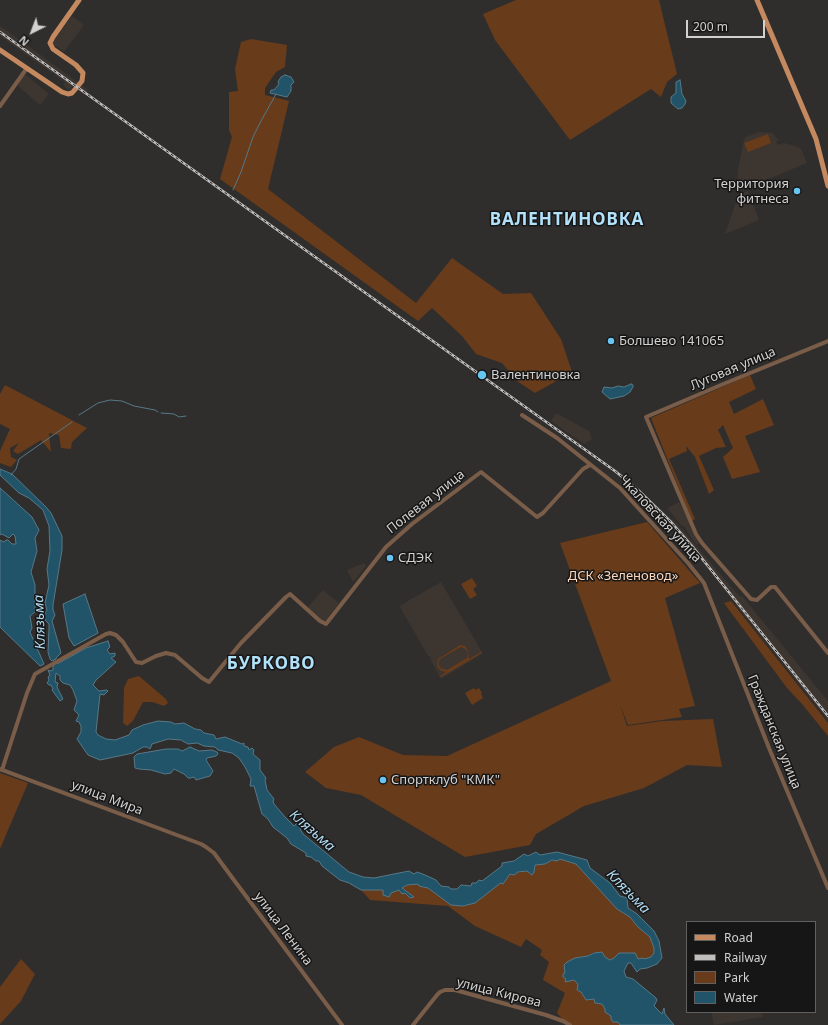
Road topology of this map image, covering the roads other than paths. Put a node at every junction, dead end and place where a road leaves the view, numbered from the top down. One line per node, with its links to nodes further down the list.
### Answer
1 (79, 0): 4 (main road)
2 (757, 0): 6 (main road)
3 (0, 50): 4 (main road)
4 (27, 68): 5 (street)
5 (0, 106)
6 (828, 186)
7 (828, 341): 11 (street, Луговая улица)
8 (522, 415): 9 (street, Чкаловская улица)
9 (590, 465): 10 (street, Чкаловская улица); 12 (street, Полевая улица)
10 (704, 583): 14 (street, Гражданская улица)
11 (828, 653)
12 (1, 769): 13 (street, улица Мира)
13 (206, 847): 15 (street, улица Ленина)
14 (828, 888)
15 (342, 1025)
16 (413, 1025): 17 (street, улица Кирова)
17 (570, 1025)

